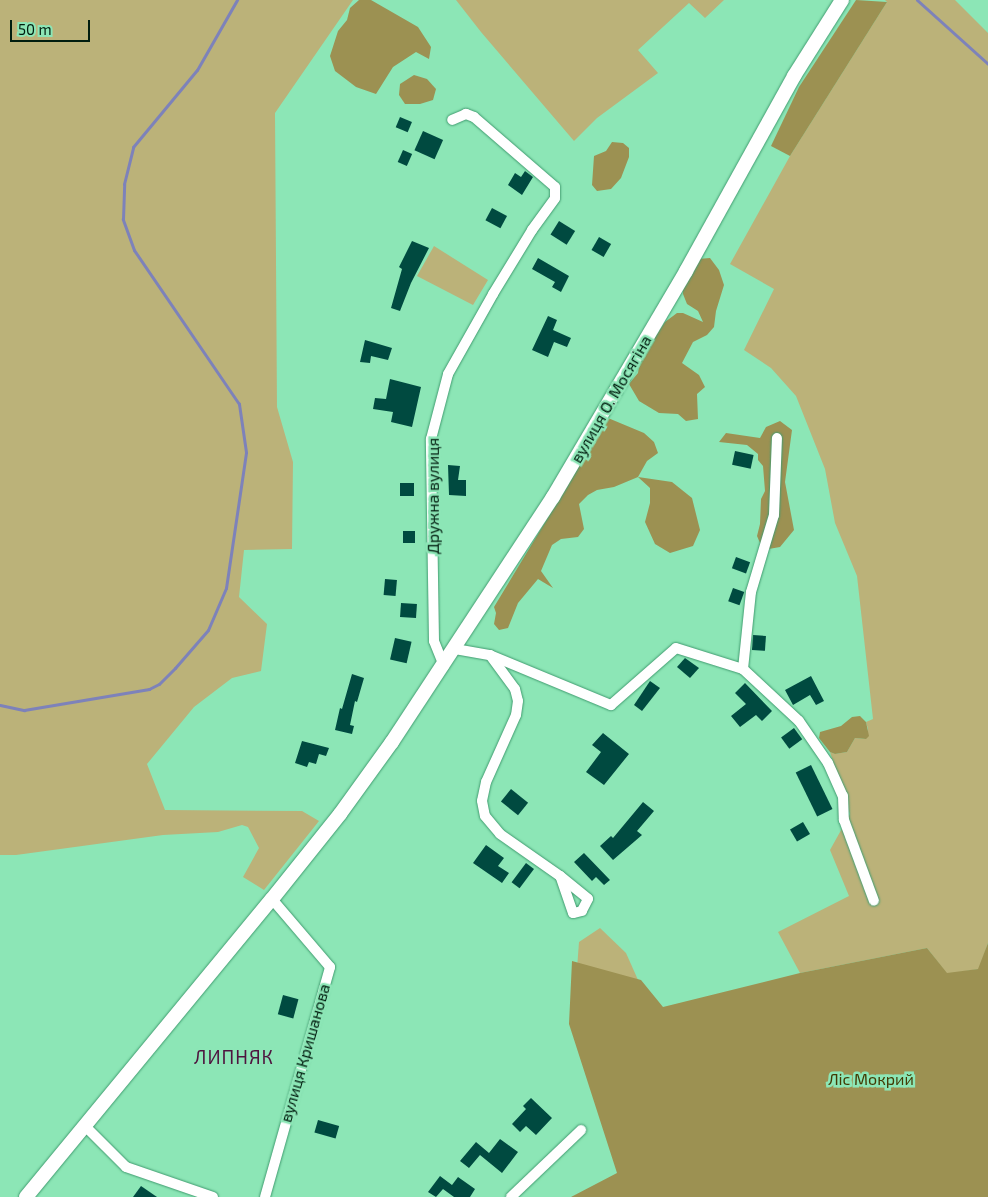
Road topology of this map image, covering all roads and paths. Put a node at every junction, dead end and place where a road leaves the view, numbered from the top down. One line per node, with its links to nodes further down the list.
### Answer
1 (842, 0): 4 (main road, вулиця О. Мосягіна)
2 (452, 120): 6 (street, Дружна вулиця)
3 (777, 438): 7 (street)
4 (455, 649): 5 (street); 6 (main road, вулиця О. Мосягіна)
5 (490, 655): 7 (street); 8 (street)
6 (444, 666): 9 (main road)
7 (743, 669): 10 (street)
8 (560, 876)
9 (272, 899): 11 (main road); 15 (street, вулиця Кришанова)
10 (874, 901)
11 (85, 1126): 13 (main road); 14 (street)
12 (581, 1130): 16 (street)
13 (26, 1197)
14 (213, 1197)
15 (265, 1197)
16 (511, 1197)

